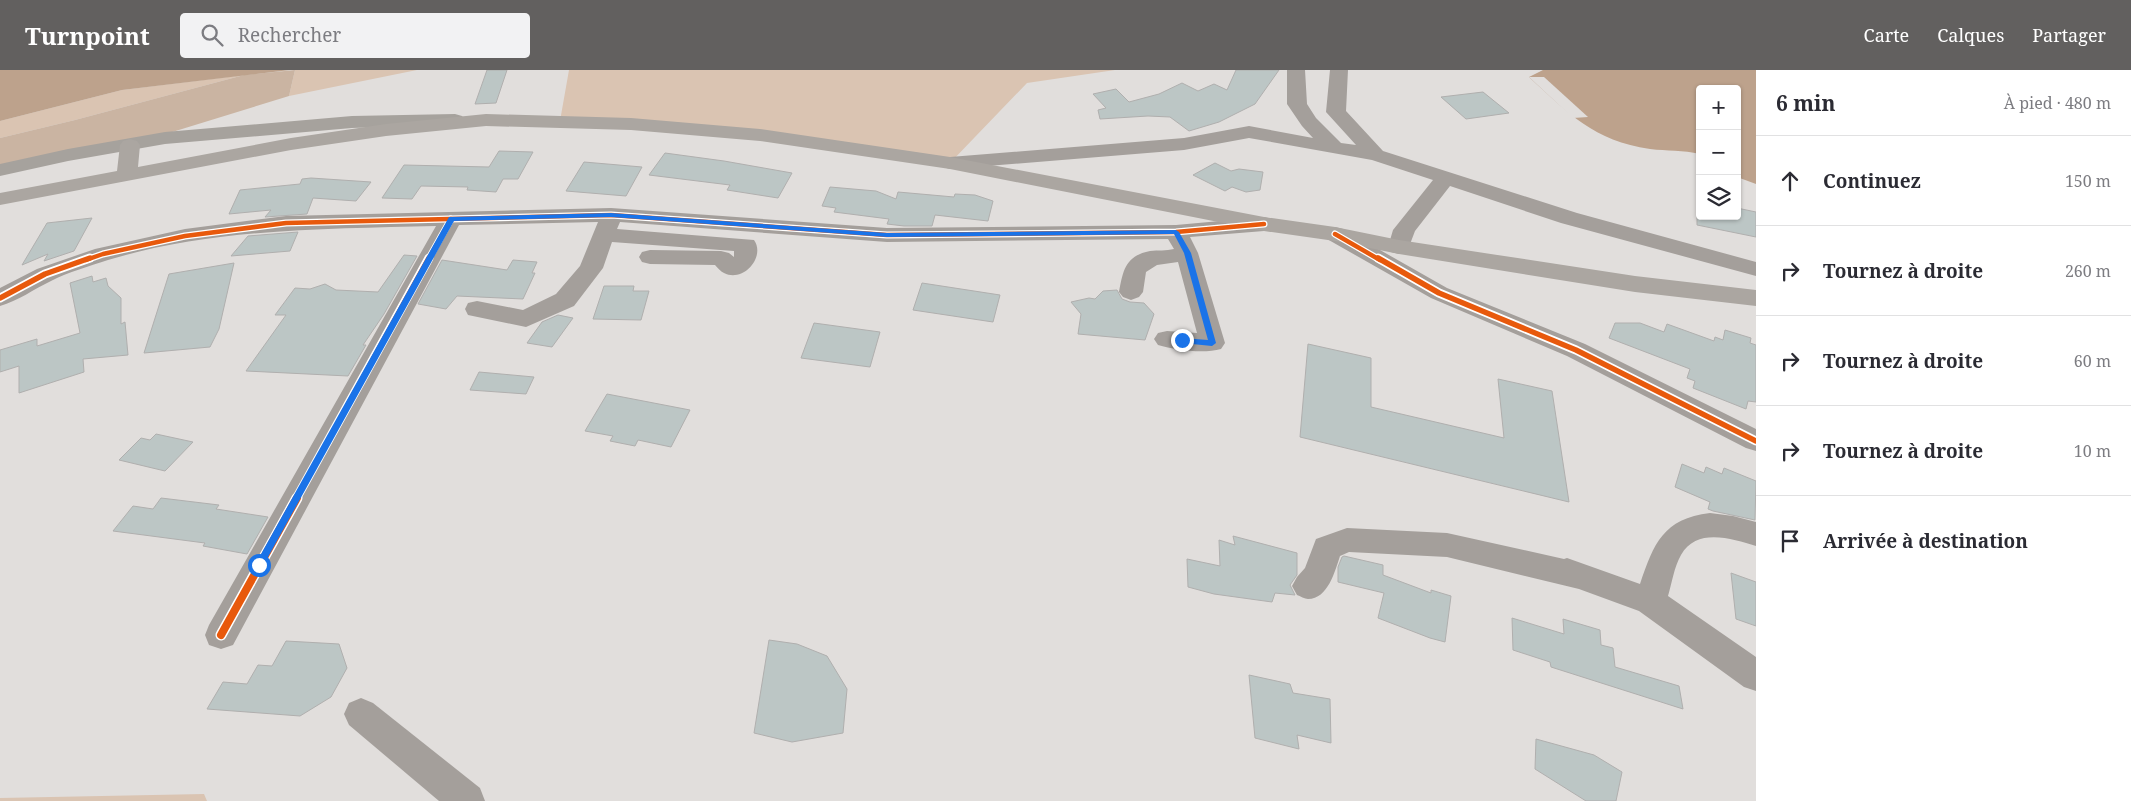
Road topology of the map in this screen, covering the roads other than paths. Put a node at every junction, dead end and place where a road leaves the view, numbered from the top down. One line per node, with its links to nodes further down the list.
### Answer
1 (1296, 70): 4 (street)
2 (1339, 70): 3 (street)
3 (1336, 112): 6 (street); 9 (street)
4 (1280, 118): 6 (street); 6 (street); 8 (street); 10 (street)
5 (486, 120): 7 (main road); 10 (highway); 12 (highway)
6 (1309, 122): 8 (street)
7 (130, 145): 11 (main road); 12 (highway)
8 (1336, 148): 9 (street)
9 (1376, 155): 13 (street)
10 (950, 163): 16 (highway)
11 (0, 170)
12 (127, 174): 14 (highway)
13 (1446, 178): 20 (street); 22 (street)
14 (0, 199)
15 (451, 219): 17 (street); 24 (street); 36 (street)
16 (1264, 224): 18 (highway); 19 (street)
17 (608, 225): 19 (street); 21 (street); 26 (street)
18 (1334, 234): 20 (highway); 29 (street)
19 (1182, 243): 23 (street); 27 (street)
20 (1399, 246): 25 (highway)
21 (650, 257)
22 (1756, 269)
23 (1132, 292)
24 (0, 298)
25 (1756, 298)
26 (477, 309)
27 (1167, 339)
28 (1756, 423): 29 (street)
29 (1729, 426): 30 (street)
30 (1756, 441)
31 (1756, 534): 35 (street)
32 (1503, 548): 33 (street)
33 (1585, 577): 34 (street); 35 (street)
34 (1308, 586)
35 (1650, 601): 37 (street)
36 (221, 635)
37 (1756, 676)
38 (361, 714): 39 (street)
39 (467, 801)

